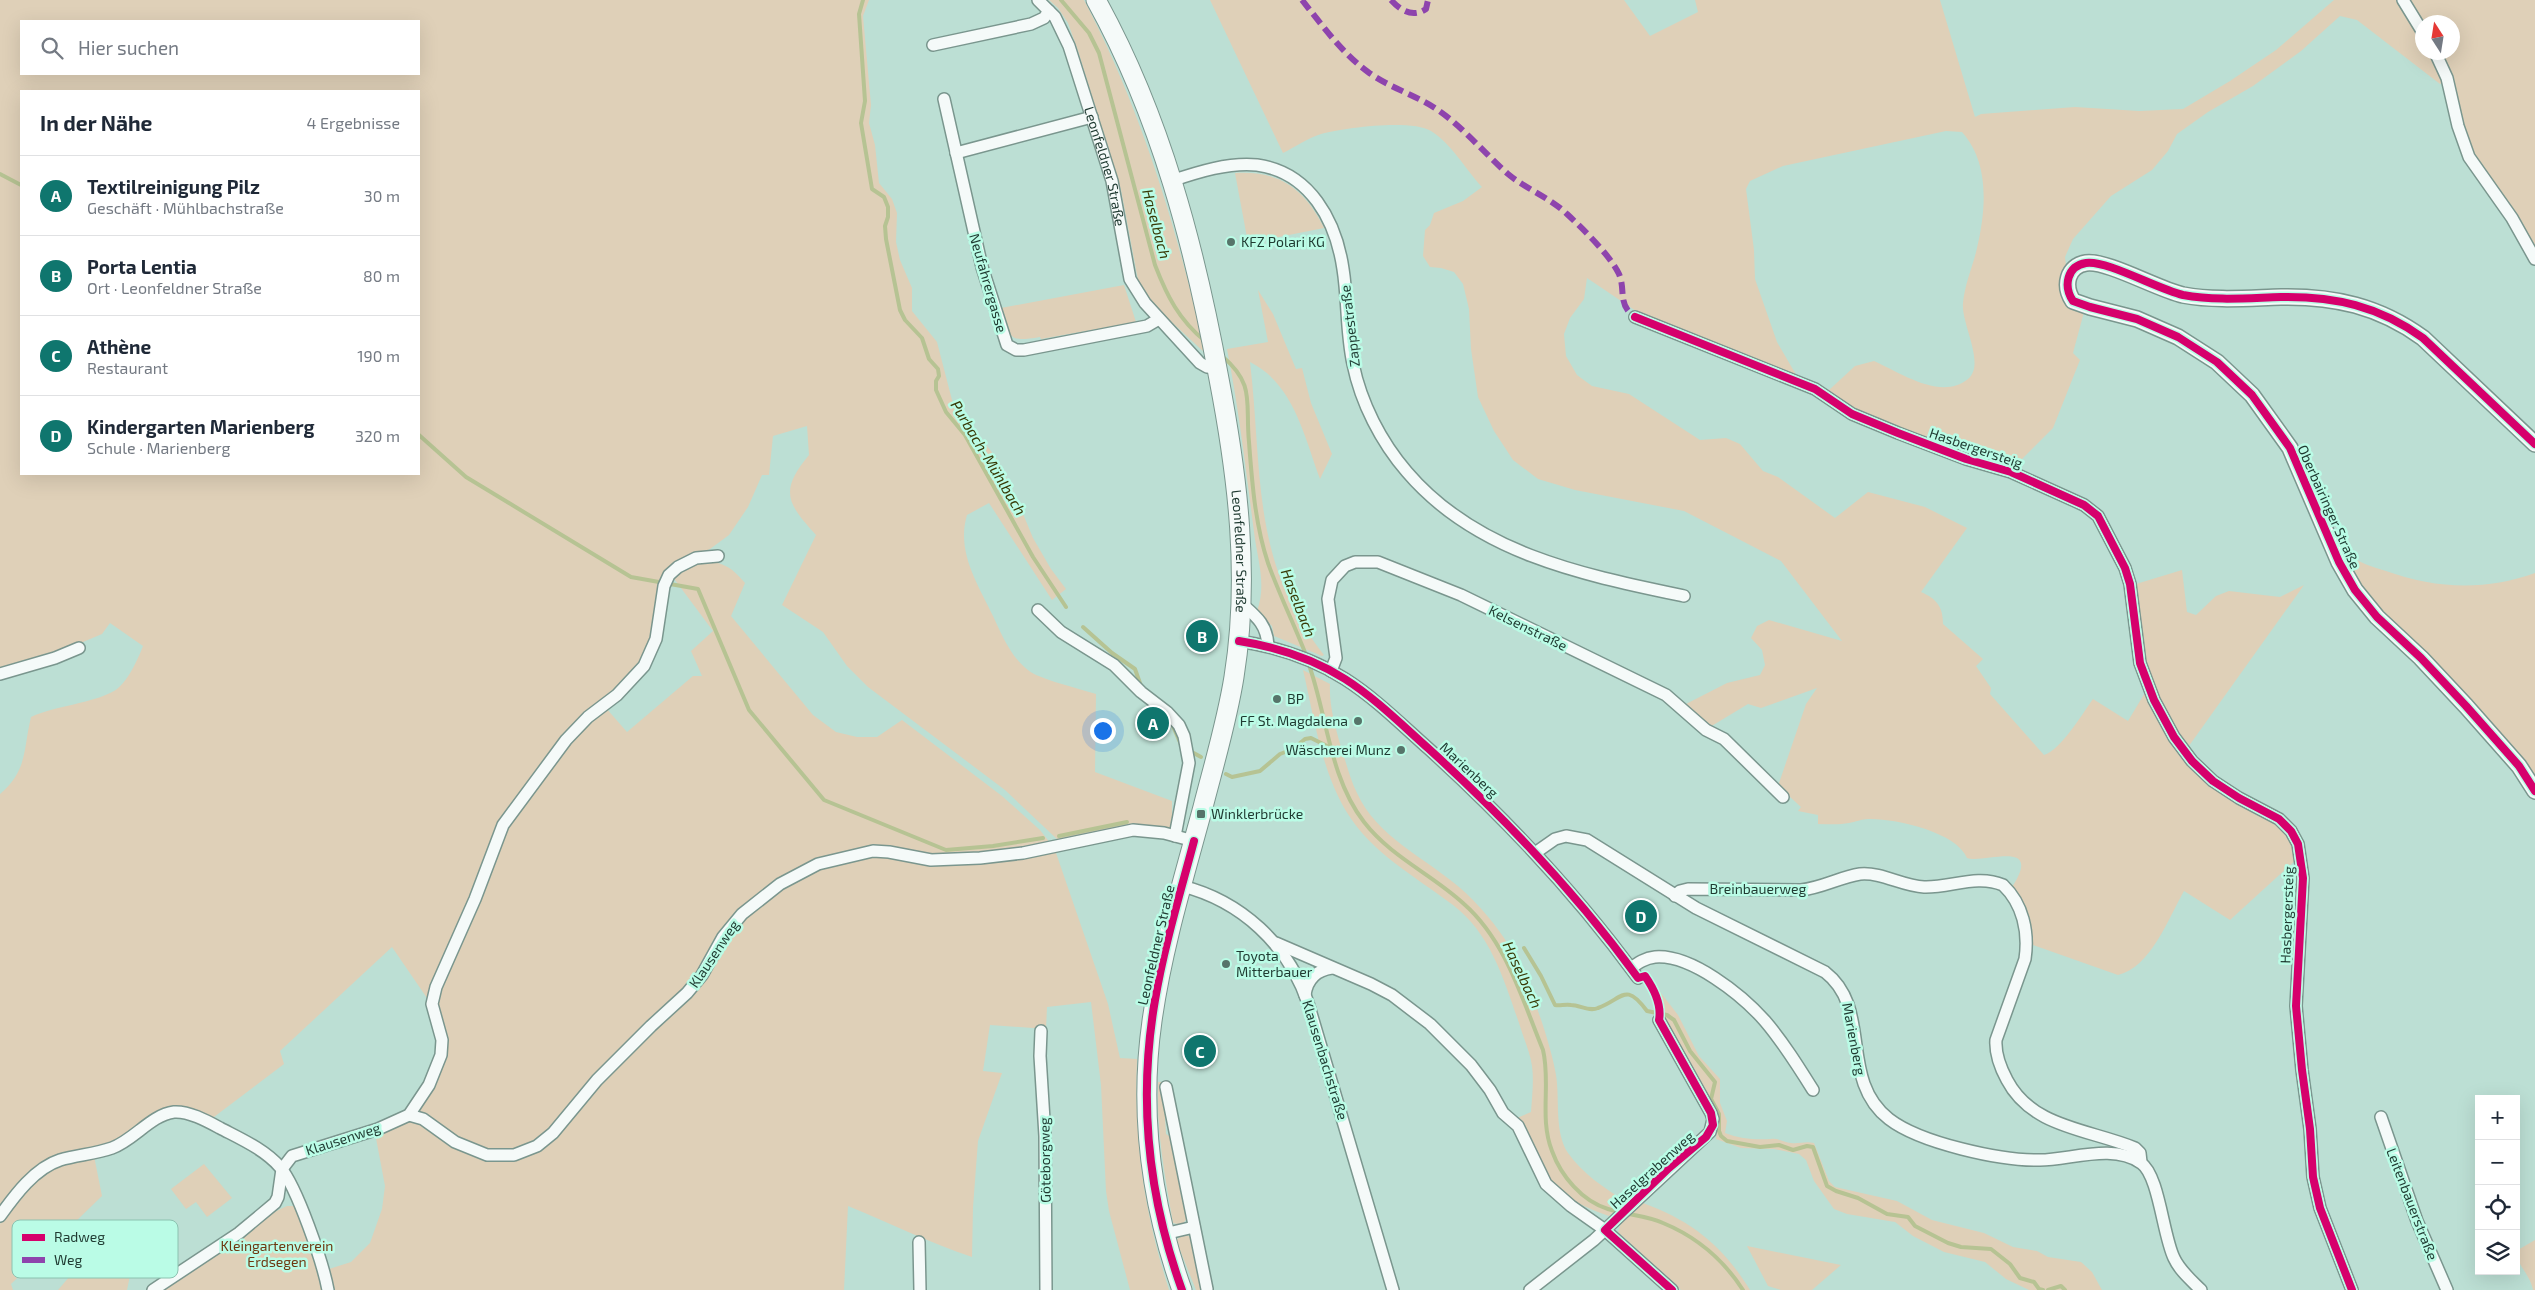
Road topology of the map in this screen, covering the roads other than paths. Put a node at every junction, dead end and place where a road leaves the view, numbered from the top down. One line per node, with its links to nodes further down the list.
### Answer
1 (1038, 0): 4 (street, Leonfeldner Straße)
2 (1096, 0): 11 (main road, Leonfeldner Straße)
3 (2403, 0): 5 (street)
4 (1050, 10): 6 (street); 9 (street, Leonfeldner Straße)
5 (2415, 20)
6 (933, 45)
7 (2439, 60): 12 (street)
8 (944, 98): 10 (street, Neufahrergasse)
9 (1092, 117): 10 (street); 14 (street, Leonfeldner Straße)
10 (956, 153): 14 (street, Neufahrergasse)
11 (1171, 181): 15 (main road, Leonfeldner Straße); 18 (street, Zappestraße)
12 (2535, 259)
13 (1635, 317): 63 (street, Hasbergersteig)
14 (1159, 318): 15 (street, Leonfeldner Straße)
15 (1216, 362): 19 (main road, Leonfeldner Straße)
16 (2535, 444): 26 (street, Oberbairinger Straße)
17 (718, 556): 40 (street)
18 (1684, 596)
19 (1242, 604): 21 (main road, Leonfeldner Straße); 22 (street)
20 (1038, 610): 28 (street)
21 (1239, 641): 22 (street, Marienberg); 29 (main road, Leonfeldner Straße)
22 (1268, 646): 24 (street, Marienberg)
23 (79, 648): 25 (street)
24 (1326, 668): 27 (street, Kelsenstraße); 30 (street, Marienberg)
25 (0, 674)
26 (2535, 791)
27 (1783, 797)
28 (1175, 836): 29 (street, Klausenweg); 40 (street, Klausenweg)
29 (1194, 842): 31 (main road, Leonfeldner Straße)
30 (1535, 853): 32 (street, Marienberg); 39 (street, Marienberg)
31 (1182, 886): 33 (street, Klausenbachstraße); 49 (main road, Leonfeldner Straße)
32 (1675, 896): 42 (street, Marienberg); 42 (street, Breinbauerweg)
33 (1276, 943): 34 (street); 35 (street, Klausenbachstraße)
34 (1332, 968): 35 (street); 48 (street)
35 (1305, 995): 59 (street, Klausenbachstraße)
36 (1659, 1020): 48 (street, Haselgrabenweg)
37 (1041, 1031): 57 (street, Göteborgweg)
38 (1166, 1087): 47 (street)
39 (1812, 1090)
40 (409, 1116): 43 (street, Klausenweg)
41 (2380, 1117): 64 (street, Leitenbauerstraße)
42 (2141, 1162): 62 (street)
43 (282, 1169): 44 (street); 45 (street); 46 (street)
44 (297, 1200): 45 (street); 55 (street)
45 (275, 1203): 51 (street)
46 (0, 1216)
47 (1194, 1227): 49 (street); 53 (street)
48 (1605, 1230): 60 (street, Haselgrabenweg); 61 (street)
49 (1164, 1234): 58 (main road, Leonfeldner Straße)
50 (919, 1242): 56 (street)
51 (178, 1274)
52 (171, 1278): 54 (street)
53 (1207, 1289)
54 (153, 1290)
55 (328, 1290)
56 (920, 1290)
57 (1046, 1290)
58 (1182, 1290)
59 (1393, 1290)
60 (1530, 1290)
61 (1672, 1290)
62 (2201, 1290)
63 (2352, 1290)
64 (2447, 1290)

